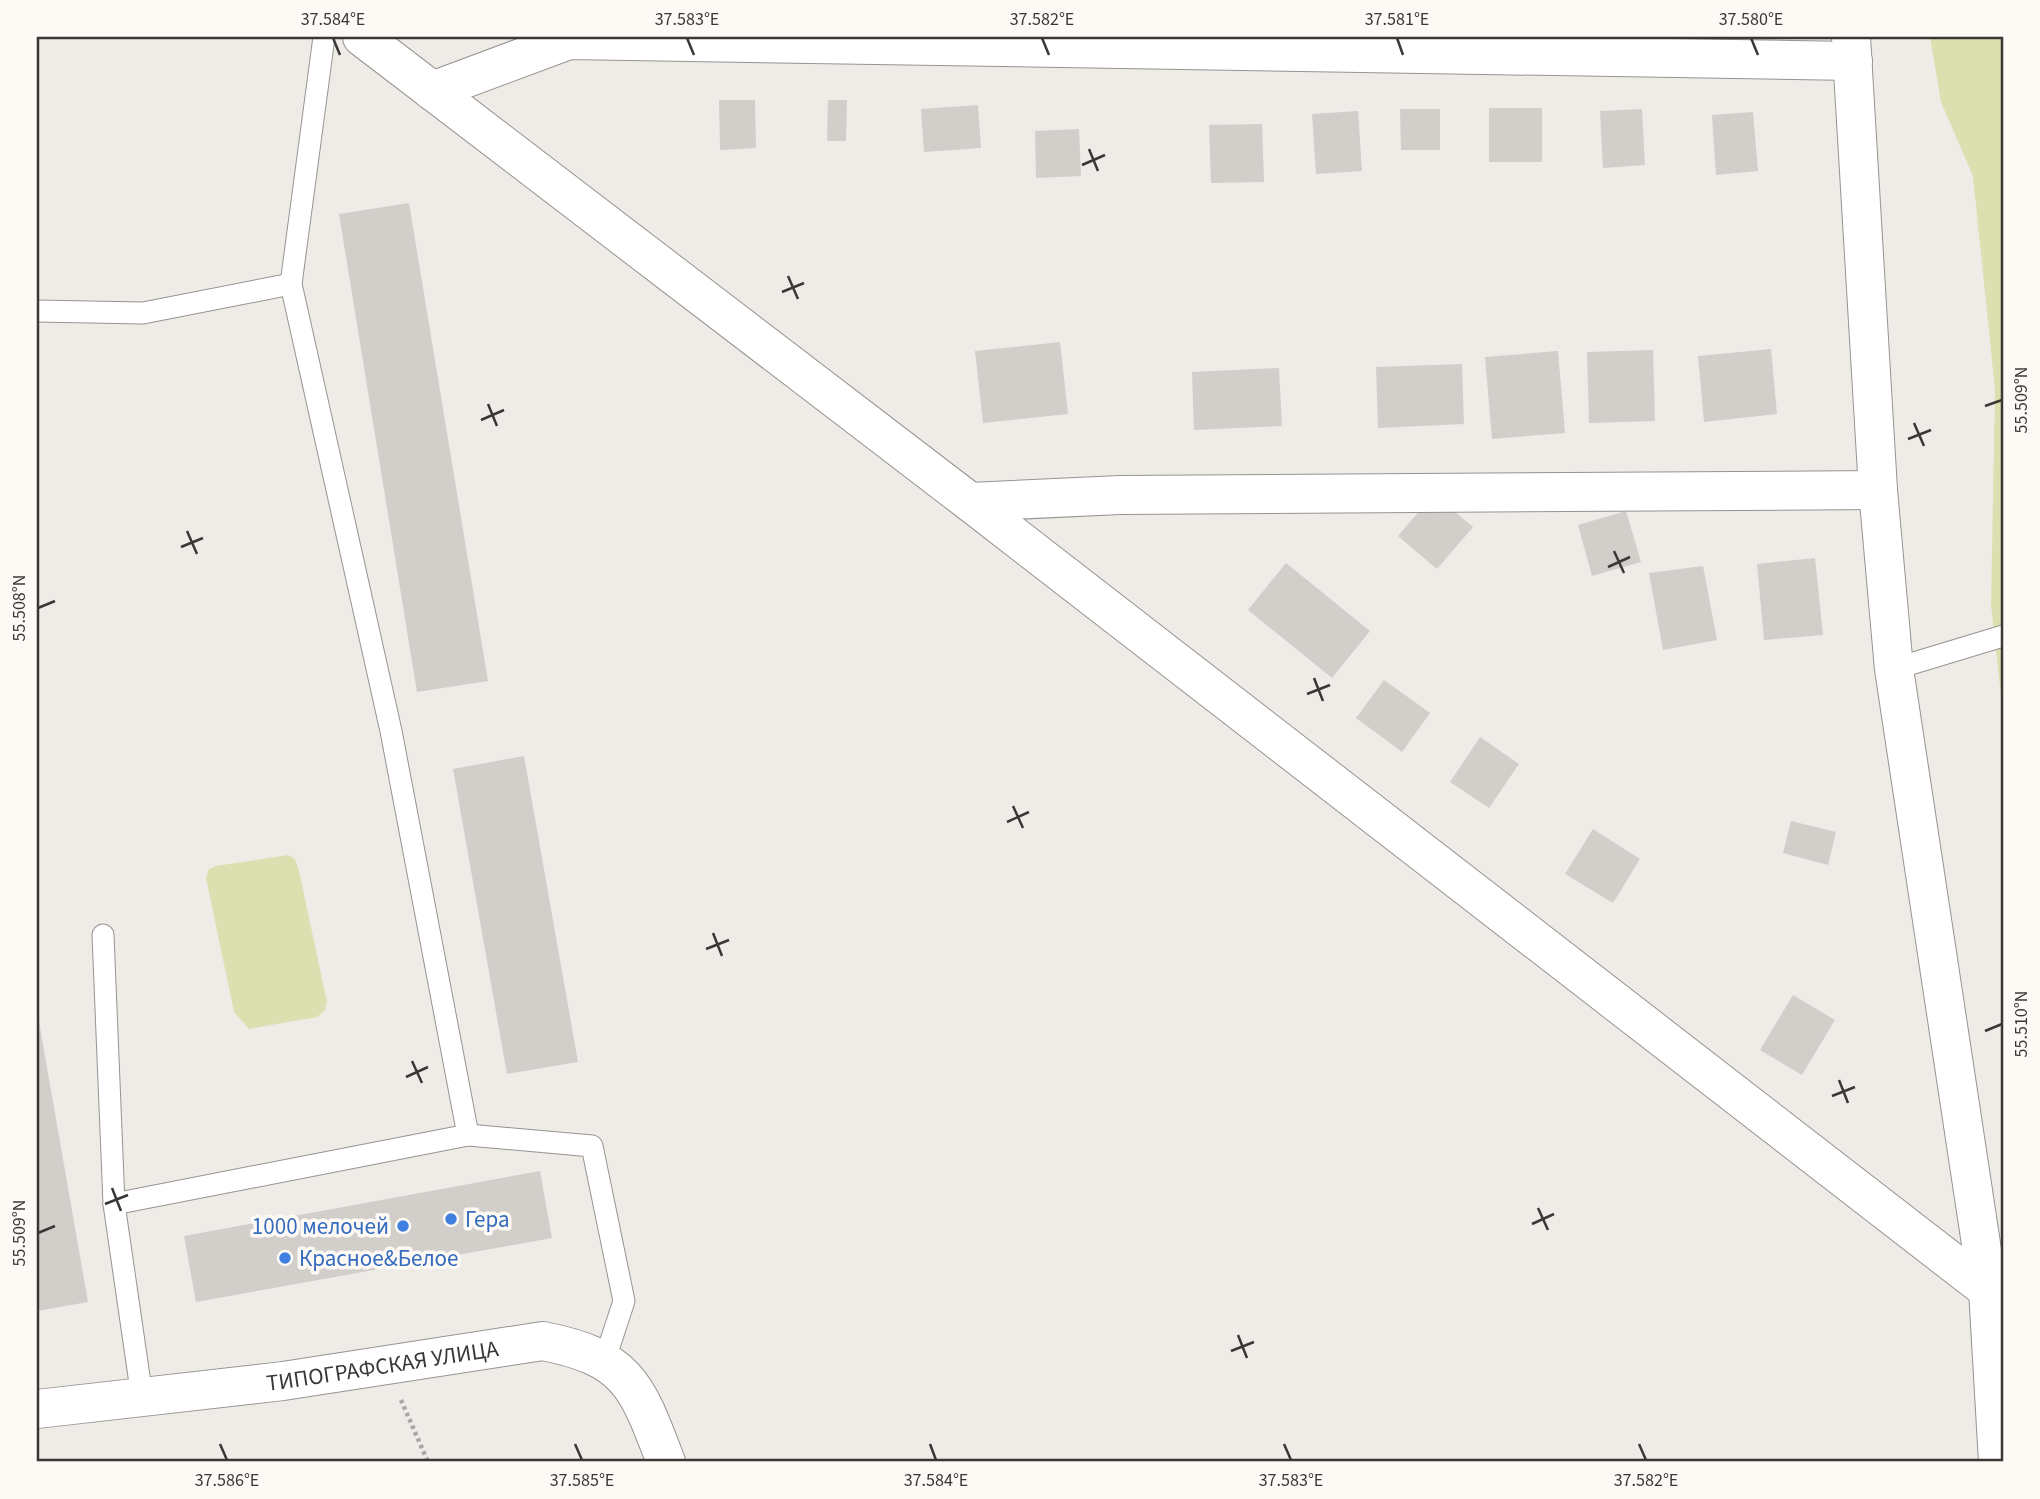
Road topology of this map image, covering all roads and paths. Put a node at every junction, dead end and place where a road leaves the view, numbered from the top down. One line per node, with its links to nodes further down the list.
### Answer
1 (324, 37): 5 (lane)
2 (362, 37): 4 (street)
3 (1852, 49): 4 (street); 7 (street)
4 (432, 91): 8 (street)
5 (291, 284): 6 (lane); 12 (lane)
6 (37, 311)
7 (1878, 490): 8 (street); 10 (street)
8 (970, 502): 14 (street)
9 (2003, 636): 10 (lane)
10 (1894, 669): 14 (street)
11 (103, 935): 13 (lane)
12 (468, 1135): 13 (lane); 15 (lane)
13 (114, 1204): 17 (lane)
14 (1988, 1290): 21 (street)
15 (604, 1362): 17 (street, ТИПОГРАФСКАЯ УЛИЦА); 20 (street, ТИПОГРАФСКАЯ УЛИЦА)
16 (396, 1390): 19 (path)
17 (142, 1397): 18 (street, ТИПОГРАФСКАЯ УЛИЦА)
18 (37, 1409)
19 (428, 1462)
20 (666, 1462)
21 (1998, 1462)

